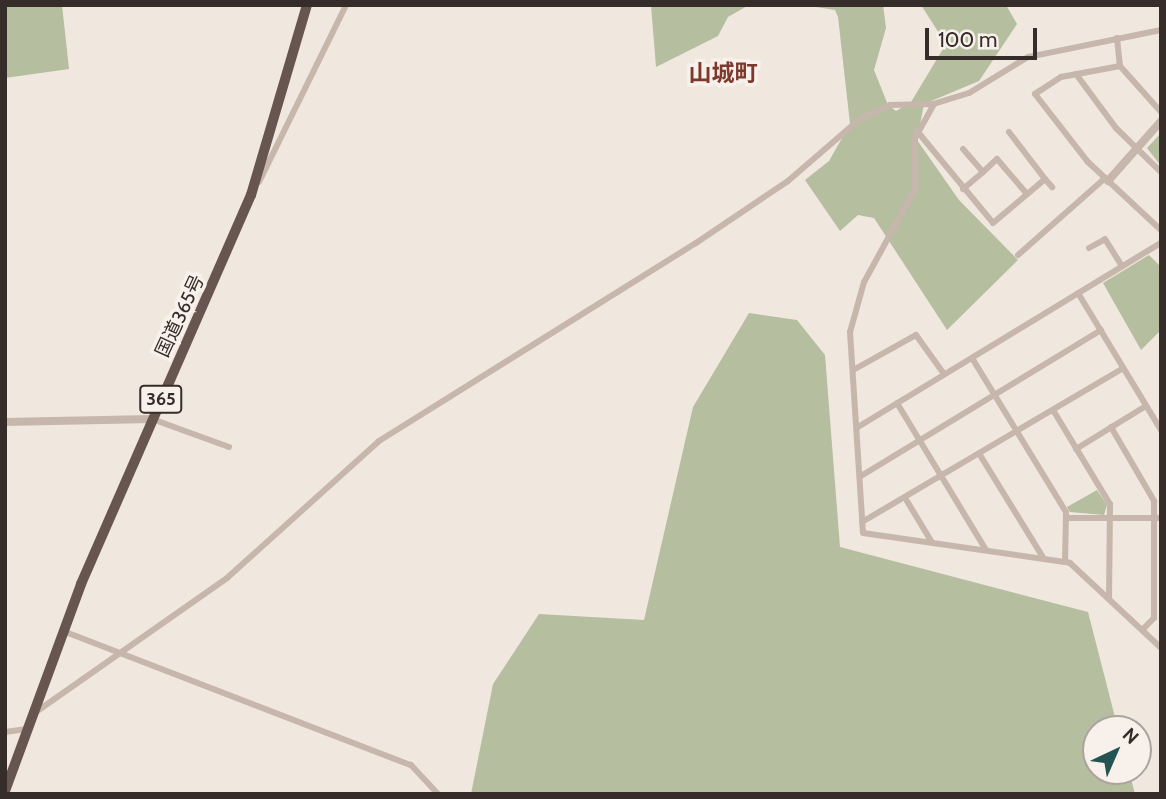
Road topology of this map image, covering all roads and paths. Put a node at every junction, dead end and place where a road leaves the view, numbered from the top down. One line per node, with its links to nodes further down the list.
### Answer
1 (307, 5): 21 (highway, 国道365号 / 365)
2 (346, 5): 21 (street)
3 (1161, 30): 4 (street)
4 (1117, 38): 5 (street); 7 (street)
5 (1120, 66): 6 (street); 8 (street)
6 (1076, 74): 12 (street); 17 (street)
7 (934, 104): 10 (street); 63 (street)
8 (1161, 112)
9 (1161, 121): 12 (street)
10 (917, 131): 19 (street); 31 (street)
11 (1009, 132): 16 (street)
12 (1137, 148): 15 (street); 17 (street)
13 (963, 149): 14 (street)
14 (983, 172): 19 (street); 20 (street)
15 (1161, 172)
16 (1045, 179): 18 (street); 20 (street)
17 (1106, 179): 22 (street); 25 (street)
18 (1052, 187)
19 (963, 189): 20 (street)
20 (1027, 194)
21 (251, 195): 37 (highway, 国道365号 / 365)
22 (1161, 230)
23 (1161, 243): 26 (street)
24 (1088, 248): 26 (street)
25 (1018, 255)
26 (1122, 266): 27 (street)
27 (1078, 293): 28 (street); 29 (street)
28 (1101, 330): 30 (street); 33 (street)
29 (972, 358): 32 (street); 33 (street)
30 (1123, 368): 35 (street); 36 (street)
31 (855, 369): 32 (street); 39 (street)
32 (944, 374): 34 (street)
33 (994, 395): 42 (street); 43 (street)
34 (897, 403): 39 (street); 43 (street)
35 (1146, 405): 40 (street); 41 (street)
36 (1053, 410): 42 (street); 45 (street)
37 (152, 419): 38 (street); 44 (street); 61 (highway, 国道365号 / 365)
38 (5, 422)
39 (858, 427): 47 (street)
40 (1111, 427): 45 (street); 52 (street)
41 (1161, 429)
42 (1017, 432): 46 (street); 50 (street)
43 (920, 440): 47 (street); 48 (street)
44 (229, 447)
45 (1076, 449): 51 (street)
46 (980, 455): 48 (street); 56 (street)
47 (861, 475): 53 (street)
48 (943, 477): 49 (street); 55 (street)
49 (906, 501): 53 (street); 54 (street)
50 (1066, 518): 51 (street); 57 (street)
51 (1110, 518): 52 (street); 58 (street)
52 (1158, 518): 59 (street)
53 (862, 522): 54 (street)
54 (931, 541): 55 (street)
55 (986, 550): 56 (street)
56 (1044, 559): 57 (street)
57 (1065, 562): 58 (street)
58 (1109, 599): 60 (street)
59 (1157, 618): 60 (street)
60 (1142, 630): 62 (street)
61 (63, 631): 63 (street); 64 (highway, 国道365号 / 365)
62 (1161, 648)
63 (122, 655): 64 (street); 68 (street)
64 (33, 714): 65 (highway, 国道365号 / 365)
65 (27, 729): 66 (street); 67 (highway, 国道365号 / 365)
66 (5, 732)
67 (5, 790)
68 (438, 794)

